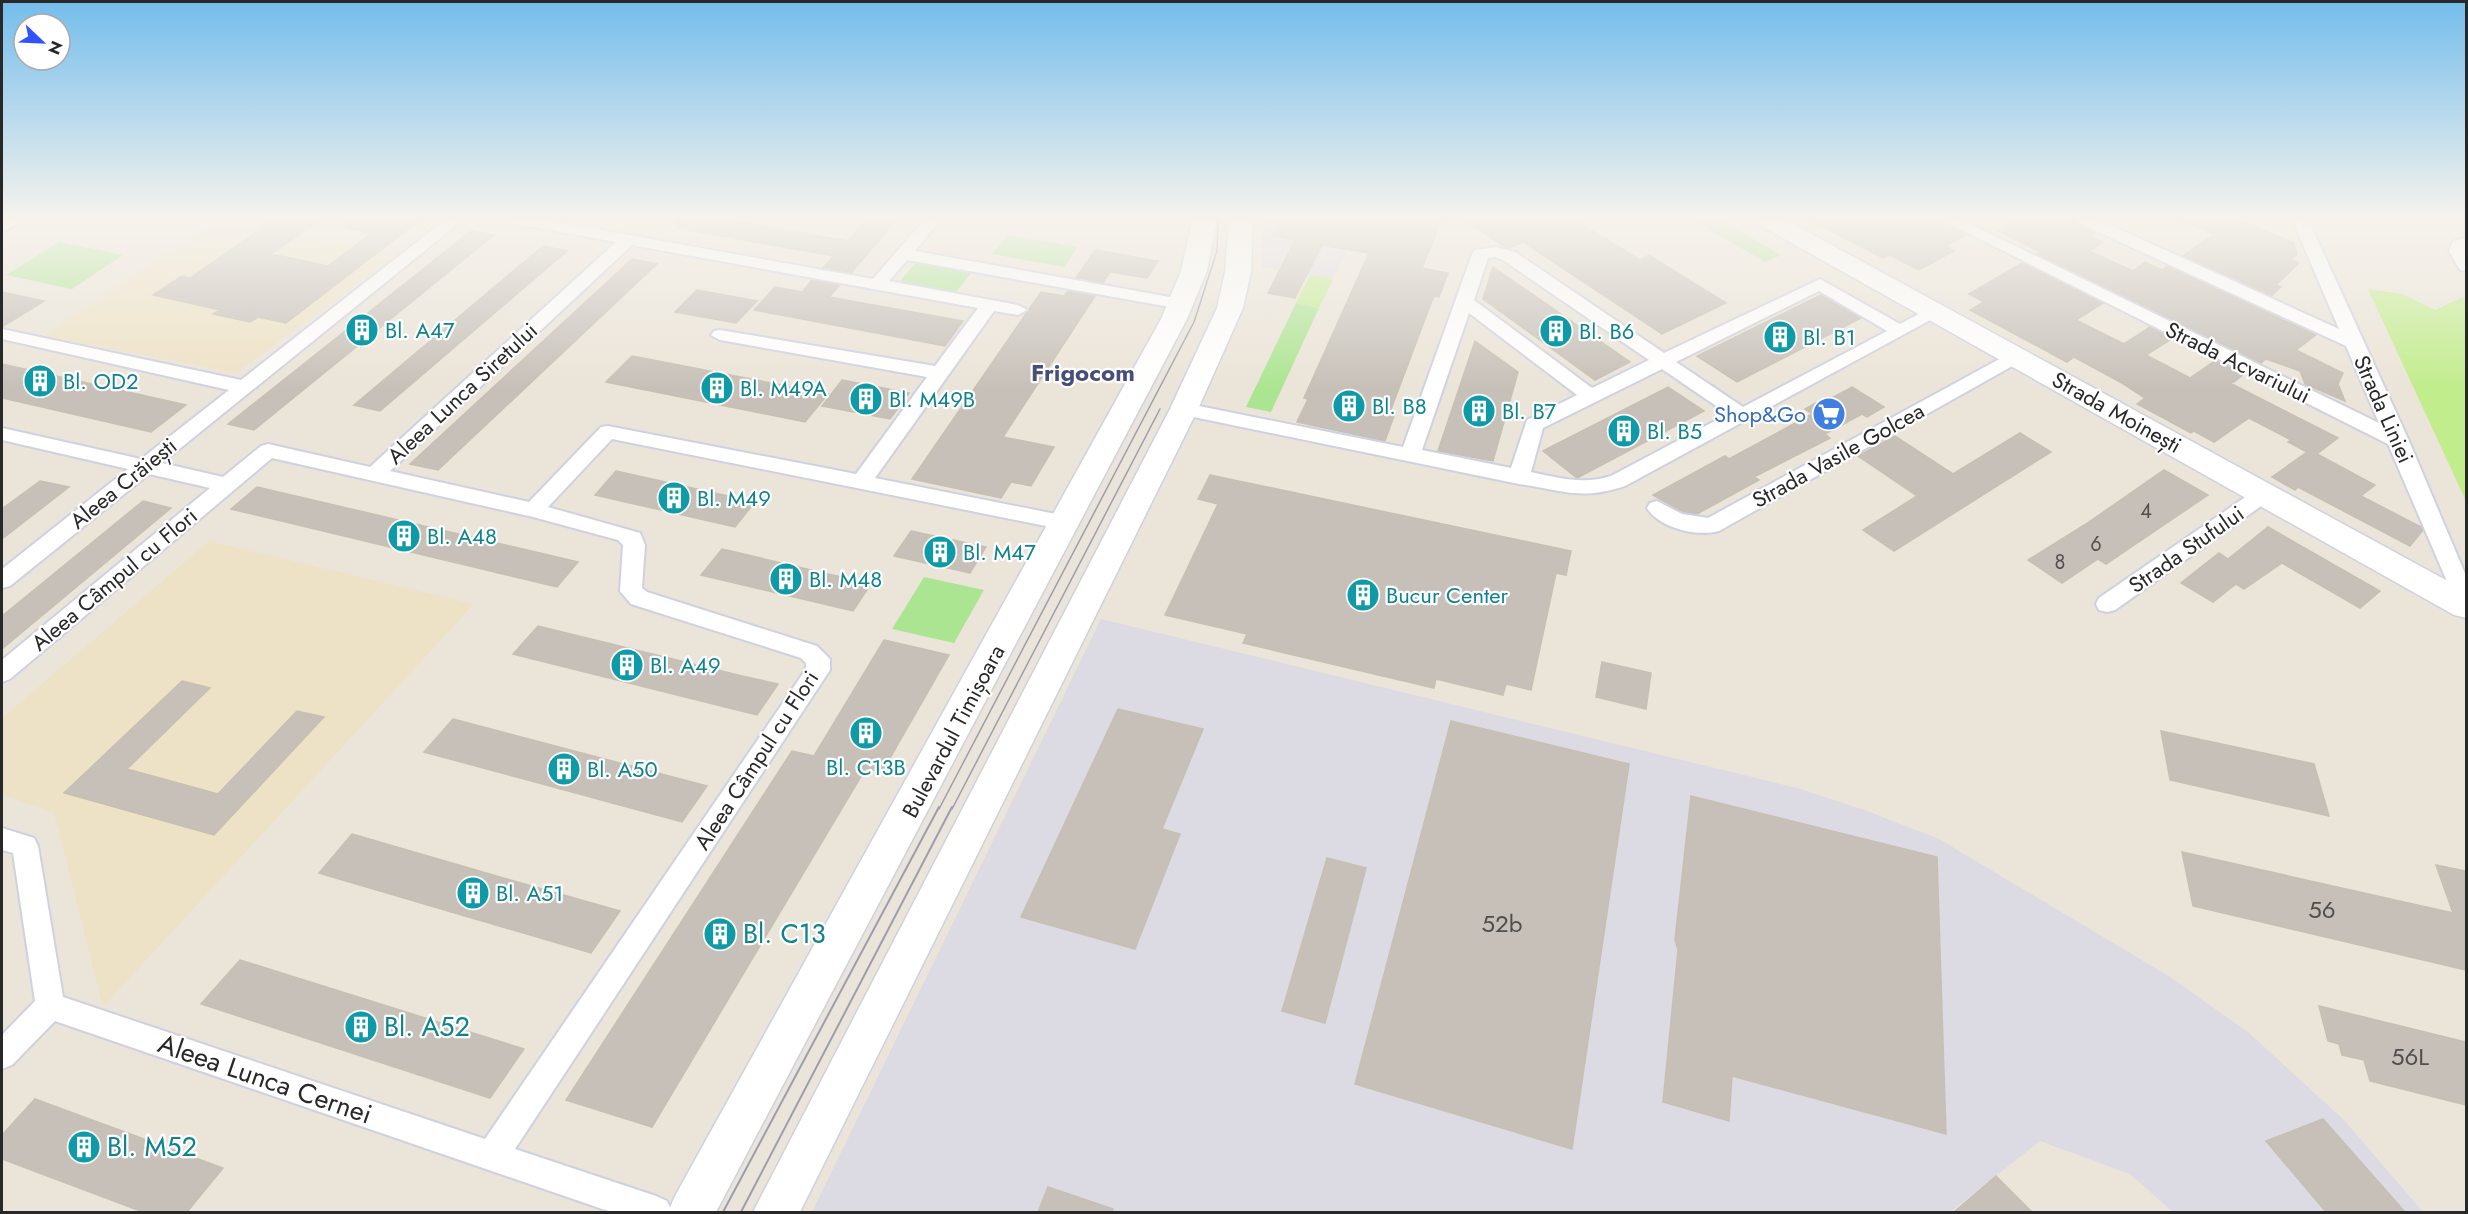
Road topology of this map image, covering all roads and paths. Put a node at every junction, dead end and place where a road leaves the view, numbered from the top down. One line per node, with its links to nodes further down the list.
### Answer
1 (385, 276): 28 (street, Aleea Crăiești)
2 (589, 276): 36 (street, Aleea Lunca Siretului)
3 (827, 276): 14 (street)
4 (885, 276): 14 (street)
5 (1023, 276): 16 (street)
6 (1192, 276): 16 (main road, Bulevardul Timișoara)
7 (1235, 276): 18 (main road)
8 (1473, 276): 15 (street)
9 (1536, 276): 26 (street)
10 (1870, 276): 20 (main road, Strada Moinești)
11 (2063, 276): 33 (street, Strada Acvariului)
12 (2208, 276): 24 (street)
13 (2325, 276): 24 (street, Strada Liniei)
14 (877, 285): 17 (street)
15 (1464, 301): 29 (street); 34 (street)
16 (1181, 304): 18 (main road); 43 (main road, Bulevardul Timișoara)
17 (989, 305): 19 (street); 27 (street)
18 (1230, 308): 30 (main road)
19 (1018, 310)
20 (1936, 312): 21 (street); 25 (main road, Strada Moinești)
21 (1900, 331): 26 (street); 31 (street)
22 (2, 334): 28 (street)
23 (720, 335): 27 (street)
24 (2354, 343): 33 (street, Strada Liniei)
25 (2016, 356): 40 (main road, Strada Moinești); 41 (street, Strada Vasile Golcea)
26 (1663, 361): 29 (street); 31 (street)
27 (940, 373): 38 (street)
28 (244, 387): 35 (street, Aleea Crăiești)
29 (1591, 396): 37 (street)
30 (1184, 409): 34 (street); 55 (main road)
31 (1742, 415): 37 (street)
32 (2, 434): 35 (street, Aleea Câmpul cu Flori)
33 (2399, 441): 45 (street, Strada Liniei)
34 (1410, 455): 37 (street)
35 (145, 466): 39 (street, Aleea Câmpul cu Flori); 44 (street, Aleea Crăiești)
36 (375, 474): 39 (street, Aleea Câmpul cu Flori); 42 (street, Aleea Câmpul cu Flori)
37 (1519, 477)
38 (861, 482): 42 (street); 43 (street)
39 (227, 484): 48 (street, Aleea Câmpul cu Flori)
40 (2264, 494): 46 (street, Strada Stufului); 47 (main road, Strada Moinești)
41 (1657, 508)
42 (533, 510): 52 (street, Aleea Câmpul cu Flori)
43 (1066, 523): 54 (main road, Bulevardul Timișoara)
44 (2, 580)
45 (2466, 600)
46 (2107, 604)
47 (2466, 606)
48 (2, 673)
49 (2, 839): 50 (street)
50 (50, 1006): 51 (street); 52 (street, Aleea Lunca Cernei)
51 (2, 1055)
52 (492, 1156): 53 (street, Aleea Lunca Cernei)
53 (656, 1212)
54 (691, 1212)
55 (776, 1212)

